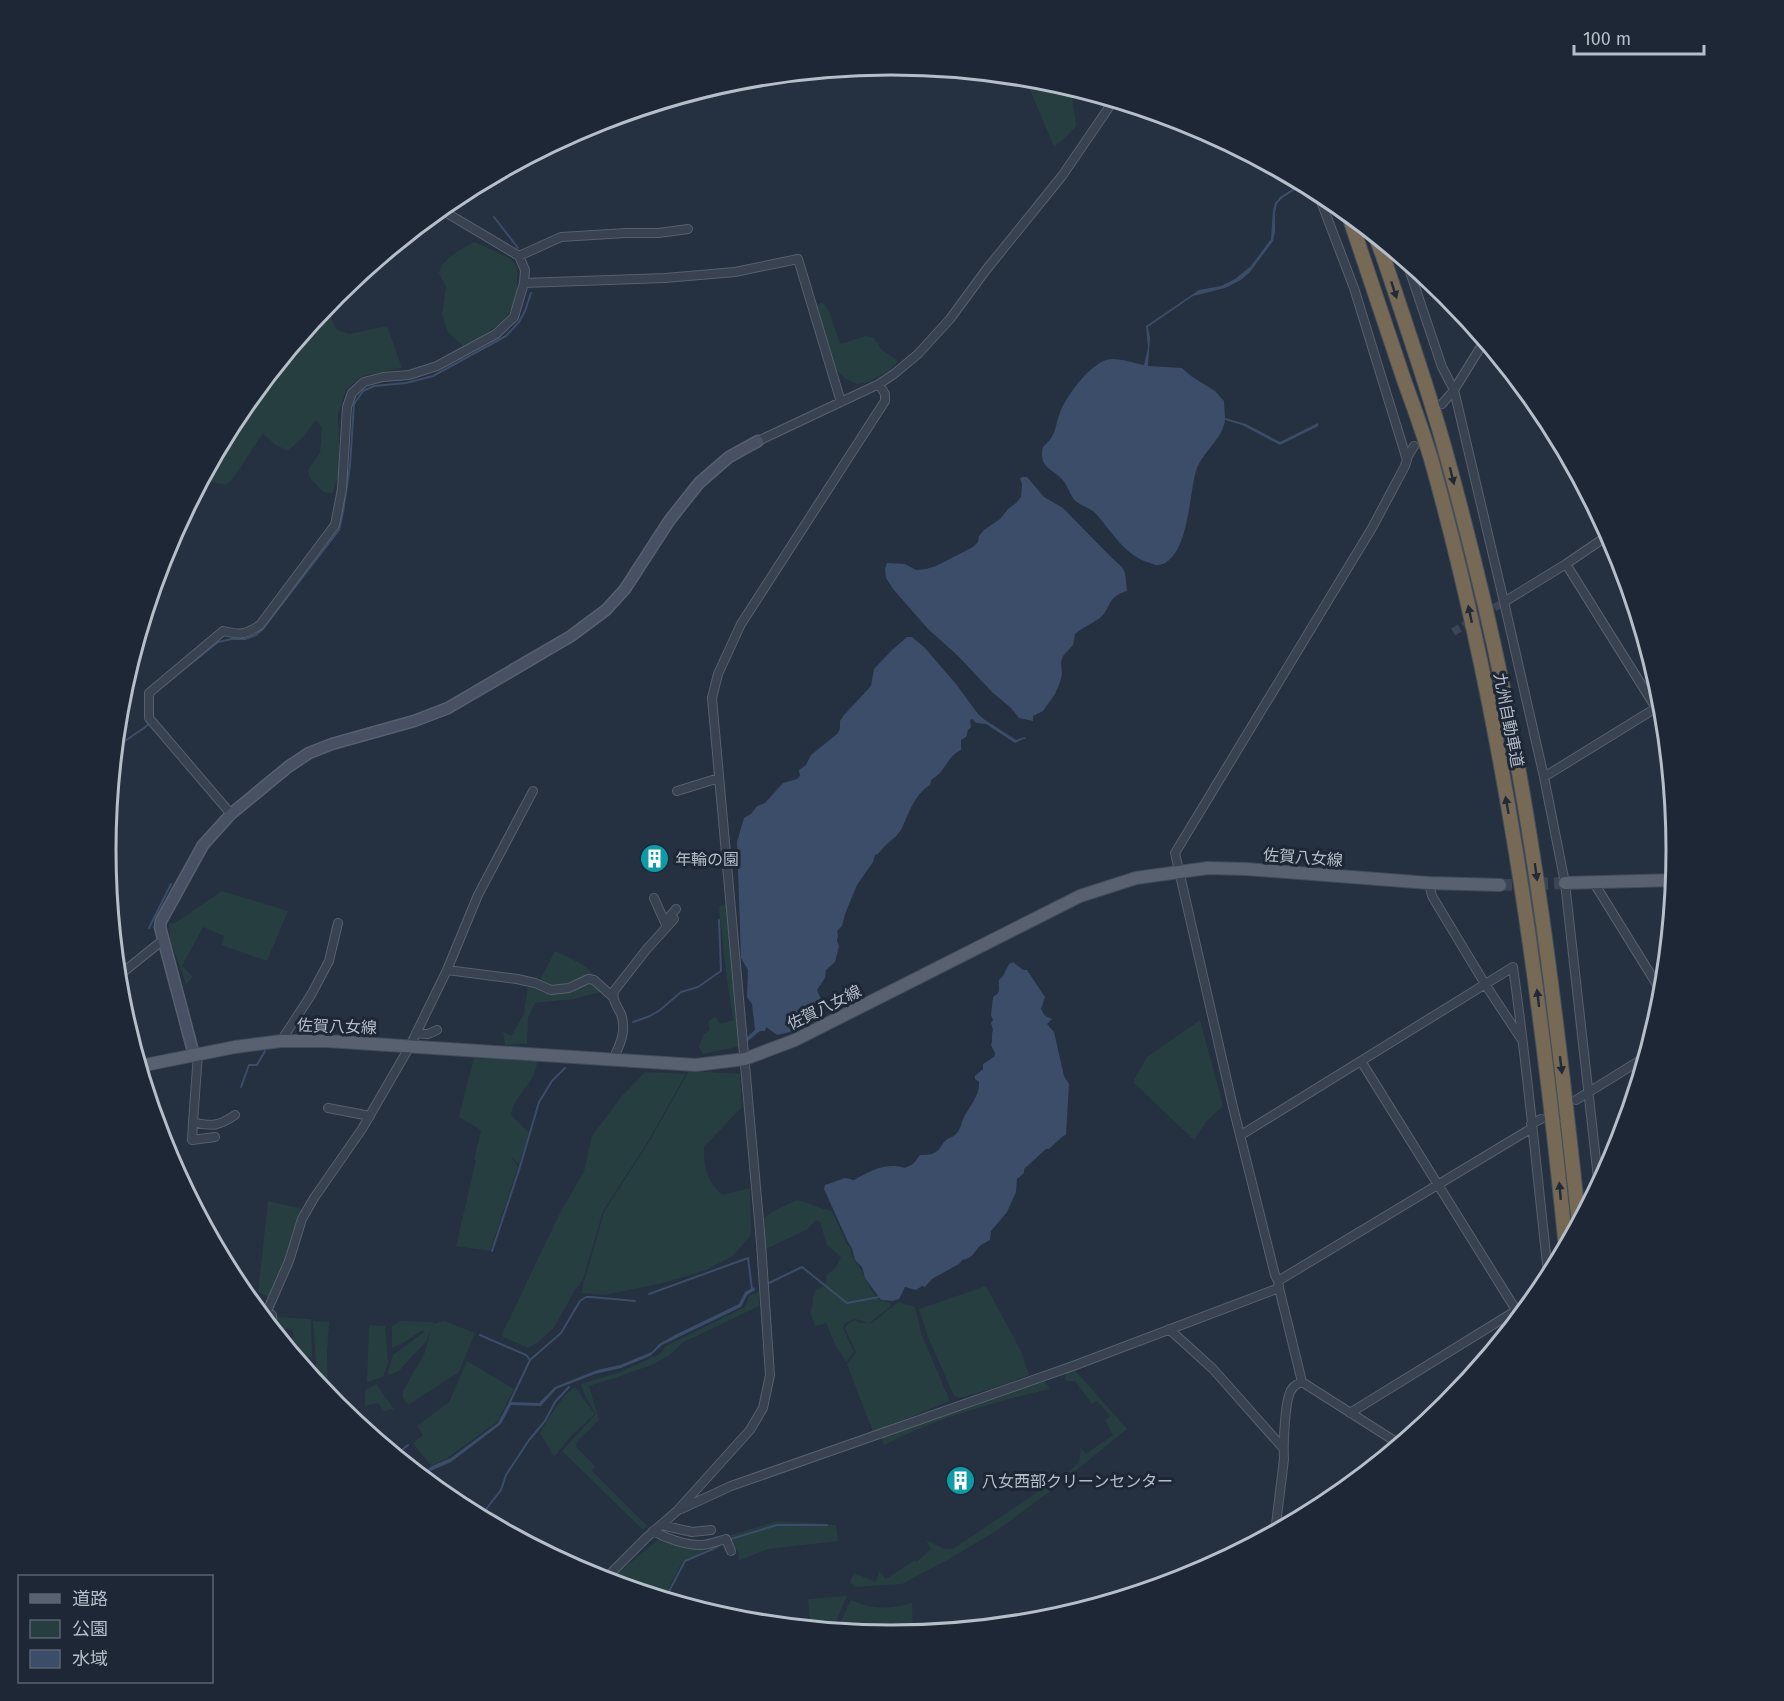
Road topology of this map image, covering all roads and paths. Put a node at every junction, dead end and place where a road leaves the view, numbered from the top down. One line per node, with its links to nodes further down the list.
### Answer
1 (1110, 106): 11 (street)
2 (1323, 206): 17 (street)
3 (449, 214): 7 (street)
4 (1353, 227): 69 (highway, 九州自動車道, one-way to 4)
5 (688, 229): 7 (street)
6 (1379, 248): 68 (highway, 九州自動車道, one-way to 68)
7 (519, 256): 9 (street)
8 (1411, 274): 12 (street)
9 (524, 283): 13 (street); 27 (street)
10 (1481, 346): 12 (street)
11 (879, 384): 13 (street); 24 (street)
12 (1454, 390): 14 (street); 20 (street)
13 (840, 402): 15 (street)
14 (1442, 404)
15 (758, 441): 27 (street)
16 (1414, 446): 17 (street)
17 (1407, 460): 28 (street)
18 (1602, 540): 19 (street)
19 (1566, 564): 20 (street); 21 (street)
20 (1504, 602): 23 (street)
21 (1652, 693)
22 (1655, 709): 23 (street)
23 (1544, 777): 31 (street)
24 (719, 778): 26 (street); 52 (street)
25 (533, 791): 41 (street)
26 (677, 791)
27 (231, 814): 39 (street)
28 (1178, 872): 30 (main road, 佐賀八女線); 52 (main road, 佐賀八女線); 64 (street)
29 (1666, 880): 32 (main road)
30 (1429, 883): 33 (main road, 佐賀八女線); 43 (street)
31 (1565, 883): 32 (main road); 56 (street)
32 (1594, 883): 42 (street)
33 (1500, 885)
34 (654, 898): 38 (street)
35 (676, 909): 38 (street)
36 (674, 919): 38 (street)
37 (338, 923): 47 (street)
38 (666, 924): 44 (street)
39 (163, 940): 40 (street); 51 (street)
40 (126, 970)
41 (447, 970): 44 (street); 46 (street)
42 (1656, 983)
43 (1485, 984): 48 (street); 48 (street); 53 (street)
44 (613, 997): 50 (street)
45 (437, 1030): 46 (street)
46 (416, 1033): 49 (street)
47 (281, 1041): 49 (main road, 佐賀八女線); 51 (main road, 佐賀八女線)
48 (1524, 1044): 63 (street)
49 (410, 1046): 52 (main road, 佐賀八女線); 60 (street)
50 (616, 1053)
51 (196, 1055): 55 (main road, 佐賀八女線); 62 (street)
52 (745, 1059): 80 (street)
53 (1362, 1061): 64 (street); 67 (street)
54 (1638, 1062): 56 (street)
55 (147, 1065)
56 (1589, 1093): 57 (street); 66 (street)
57 (1576, 1100)
58 (328, 1108): 60 (street)
59 (235, 1115): 62 (street)
60 (369, 1116): 72 (street)
61 (1541, 1119): 63 (street)
62 (193, 1122): 65 (street)
63 (1532, 1126): 67 (street); 70 (street)
64 (1241, 1135): 71 (street)
65 (215, 1137)
66 (1598, 1168)
67 (1438, 1185): 71 (street); 74 (street)
68 (1578, 1212)
69 (1565, 1237)
70 (1547, 1265)
71 (1279, 1284): 75 (street); 76 (street)
72 (267, 1310)
73 (1516, 1310): 74 (street)
74 (1513, 1312): 77 (street)
75 (1169, 1329): 79 (street); 80 (street)
76 (1302, 1382): 77 (street); 79 (street)
77 (1350, 1413): 78 (street)
78 (1395, 1440)
79 (1283, 1448): 81 (street)
80 (677, 1511): 82 (street)
81 (1276, 1524)
82 (661, 1525): 83 (street); 84 (street)
83 (711, 1530)
84 (653, 1531): 85 (street); 86 (street)
85 (731, 1551)
86 (611, 1573)

